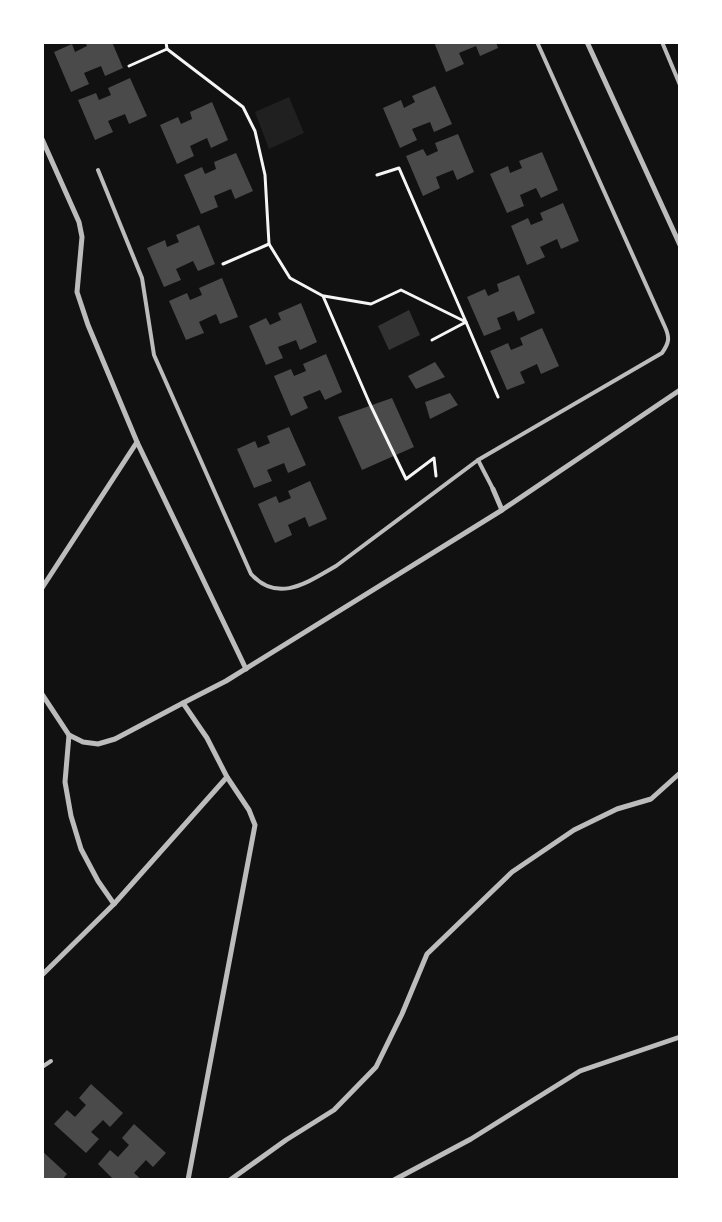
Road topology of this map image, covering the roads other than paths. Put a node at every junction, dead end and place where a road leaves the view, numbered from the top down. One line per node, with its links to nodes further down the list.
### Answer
1 (537, 42): 10 (lane)
2 (587, 42): 7 (street)
3 (662, 42): 4 (lane)
4 (680, 84)
5 (42, 139): 9 (street)
6 (98, 170): 10 (lane)
7 (680, 245)
8 (680, 390): 12 (street)
9 (138, 442): 13 (street); 14 (street)
10 (478, 460): 11 (lane)
11 (493, 489): 12 (street)
12 (502, 510): 14 (street)
13 (42, 588)
14 (246, 669): 16 (street)
15 (42, 694): 17 (street)
16 (183, 704): 17 (street); 19 (street)
17 (69, 735): 20 (street)
18 (680, 773): 26 (street)
19 (227, 777): 20 (street); 25 (street)
20 (114, 904): 21 (street)
21 (42, 975)
22 (680, 1037): 27 (street)
23 (51, 1061): 24 (lane)
24 (42, 1067)
25 (188, 1180)
26 (230, 1180)
27 (394, 1180)

